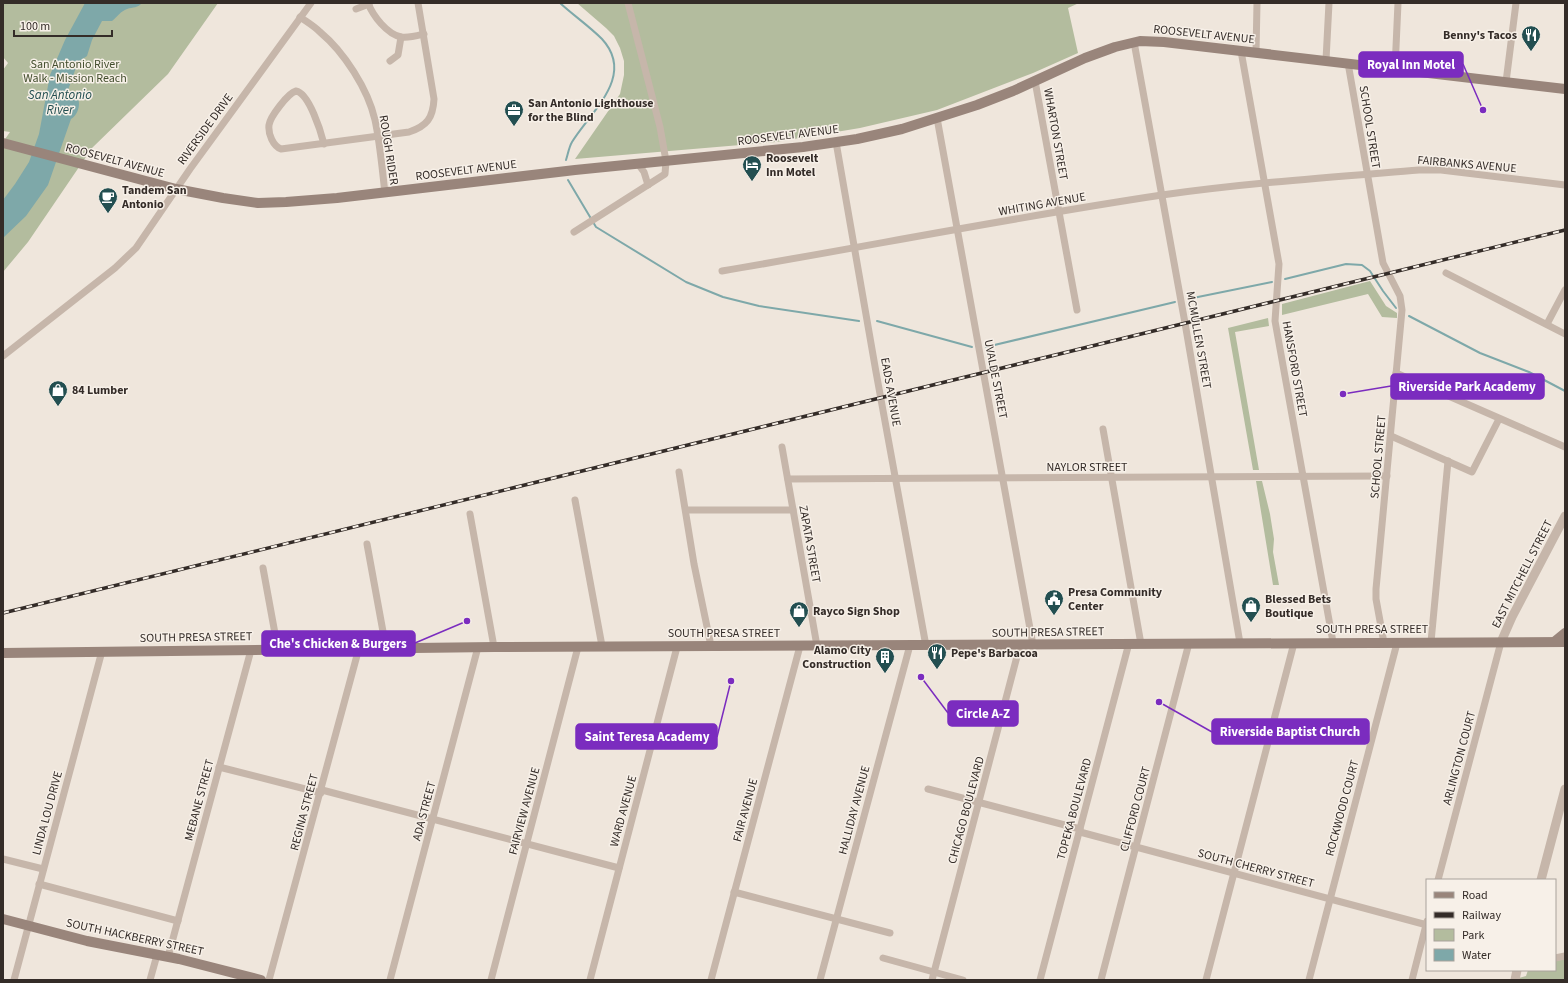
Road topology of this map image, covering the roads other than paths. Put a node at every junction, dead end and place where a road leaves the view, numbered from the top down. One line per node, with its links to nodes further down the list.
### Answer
1 (311, 3): 10 (street, RIVERSIDE DRIVE)
2 (418, 3): 11 (street)
3 (628, 3): 28 (street)
4 (1257, 3): 15 (street)
5 (1329, 3): 16 (street)
6 (1398, 3): 19 (street)
7 (1516, 3): 21 (street)
8 (368, 4): 9 (street); 12 (street)
9 (356, 9)
10 (300, 18): 24 (street, ROUGH RIDER); 34 (street, RIVERSIDE DRIVE)
11 (424, 34): 12 (street); 24 (street)
12 (401, 37): 17 (street)
13 (1134, 42): 14 (main road, ROOSEVELT AVENUE); 20 (main road, ROOSEVELT AVENUE); 36 (street, MCMULLEN STREET)
14 (1241, 51): 15 (main road, ROOSEVELT AVENUE); 31 (street, HANSFORD STREET)
15 (1256, 53): 16 (main road, ROOSEVELT AVENUE)
16 (1326, 60): 18 (main road, ROOSEVELT AVENUE)
17 (390, 61)
18 (1348, 63): 19 (main road, ROOSEVELT AVENUE); 30 (street, SCHOOL STREET)
19 (1395, 69): 21 (main road, ROOSEVELT AVENUE)
20 (1035, 81): 23 (main road, ROOSEVELT AVENUE); 37 (street, WHARTON STREET)
21 (1506, 82): 22 (main road, ROOSEVELT AVENUE)
22 (1565, 89)
23 (937, 118): 25 (main road, ROOSEVELT AVENUE); 38 (street, UVALDE STREET)
24 (377, 136): 27 (street); 35 (street, ROUGH RIDER)
25 (836, 142): 28 (main road, ROOSEVELT AVENUE); 40 (street, EADS AVENUE)
26 (3, 143): 34 (main road, ROOSEVELT AVENUE)
27 (324, 144): 27 (street)
28 (666, 161): 29 (main road, ROOSEVELT AVENUE); 32 (street)
29 (638, 164): 32 (street); 35 (main road, ROOSEVELT AVENUE)
30 (1367, 174): 31 (street, WHITING AVENUE); 33 (street, FAIRBANKS AVENUE); 48 (street, SCHOOL STREET)
31 (1265, 184): 36 (street, WHITING AVENUE); 58 (street, HANSFORD STREET)
32 (648, 185): 39 (street)
33 (1565, 185)
34 (176, 189): 35 (main road, ROOSEVELT AVENUE); 47 (street, RIVERSIDE DRIVE)
35 (385, 193)
36 (1162, 195): 37 (street, WHITING AVENUE); 57 (street, MCMULLEN STREET)
37 (1059, 212): 38 (street, WHITING AVENUE); 44 (street, WHARTON STREET)
38 (957, 230): 40 (street, WHITING AVENUE); 59 (street, UVALDE STREET)
39 (574, 232)
40 (854, 248): 41 (street, WHITING AVENUE); 61 (street, EADS AVENUE)
41 (722, 271)
42 (1446, 273): 45 (street)
43 (1565, 290): 45 (street)
44 (1077, 310)
45 (1547, 324): 46 (street)
46 (1565, 334)
47 (3, 356)
48 (1396, 373): 49 (street); 51 (street, SCHOOL STREET)
49 (1499, 419): 53 (street); 54 (street)
50 (1103, 429): 60 (street)
51 (1391, 436): 54 (street); 56 (street, SCHOOL STREET)
52 (782, 447): 62 (street, ZAPATA STREET)
53 (1565, 447)
54 (1448, 461): 74 (street)
55 (679, 472): 64 (street)
56 (1387, 476): 58 (street, NAYLOR STREET); 72 (street, SCHOOL STREET)
57 (1211, 477): 58 (street, NAYLOR STREET); 60 (street, NAYLOR STREET); 79 (street, MCMULLEN STREET)
58 (1303, 477): 71 (street, HANSFORD STREET)
59 (1003, 478): 60 (street, NAYLOR STREET); 61 (street, NAYLOR STREET); 85 (street, UVALDE STREET)
60 (1112, 478): 82 (street)
61 (896, 479): 62 (street, NAYLOR STREET); 90 (street, EADS AVENUE)
62 (788, 480): 65 (street, ZAPATA STREET)
63 (574, 500): 86 (street)
64 (686, 510): 65 (street); 87 (street)
65 (793, 510): 89 (street, ZAPATA STREET)
66 (470, 514): 92 (street)
67 (1565, 516): 75 (street, EAST MITCHELL STREET)
68 (367, 544): 96 (street)
69 (264, 568): 98 (street)
70 (1565, 633): 76 (main road)
71 (1333, 642): 72 (main road, SOUTH PRESA STREET); 80 (main road, SOUTH PRESA STREET)
72 (1384, 642): 73 (main road, SOUTH PRESA STREET)
73 (1397, 642): 74 (main road, SOUTH PRESA STREET); 118 (street, ROCKWOOD COURT)
74 (1431, 642): 75 (main road, SOUTH PRESA STREET)
75 (1501, 642): 76 (main road, SOUTH PRESA STREET); 114 (street, ARLINGTON COURT)
76 (1554, 642): 77 (main road, SOUTH PRESA STREET)
77 (1565, 642)
78 (1189, 643): 79 (main road, SOUTH PRESA STREET); 82 (main road, SOUTH PRESA STREET); 109 (street, CLIFFORD COURT)
79 (1240, 643): 80 (main road, SOUTH PRESA STREET)
80 (1294, 643): 113 (street)
81 (1129, 644): 82 (main road, SOUTH PRESA STREET); 85 (main road, SOUTH PRESA STREET); 107 (street, TOPEKA BOULEVARD)
82 (1141, 644)
83 (910, 645): 89 (main road, SOUTH PRESA STREET); 90 (main road, SOUTH PRESA STREET); 120 (street, HALLIDAY AVENUE)
84 (1020, 645): 85 (main road, SOUTH PRESA STREET); 90 (main road, SOUTH PRESA STREET); 105 (street, CHICAGO BOULEVARD)
85 (1033, 645)
86 (602, 646): 93 (main road, SOUTH PRESA STREET); 94 (main road, SOUTH PRESA STREET)
87 (711, 646): 88 (main road, SOUTH PRESA STREET); 94 (main road, SOUTH PRESA STREET)
88 (800, 646): 89 (main road, SOUTH PRESA STREET); 117 (street, FAIR AVENUE)
89 (817, 646)
90 (926, 646)
91 (478, 647): 92 (main road, SOUTH PRESA STREET); 96 (main road, SOUTH PRESA STREET); 106 (street, ADA STREET)
92 (494, 647): 93 (main road, SOUTH PRESA STREET)
93 (578, 647): 108 (street, FAIRVIEW AVENUE)
94 (677, 647): 111 (street, WARD AVENUE)
95 (359, 648): 96 (main road, SOUTH PRESA STREET); 98 (main road, SOUTH PRESA STREET); 104 (street, REGINA STREET)
96 (386, 648)
97 (251, 650): 98 (main road, SOUTH PRESA STREET); 99 (main road, SOUTH PRESA STREET); 101 (street, MEBANE STREET)
98 (278, 650)
99 (102, 651): 100 (main road, SOUTH PRESA STREET); 112 (street, LINDA LOU DRIVE)
100 (3, 653)
101 (219, 767): 104 (street); 121 (street, MEBANE STREET)
102 (928, 789): 105 (street, SOUTH CHERRY STREET)
103 (1565, 789): 115 (street)
104 (321, 791): 106 (street); 133 (street, REGINA STREET)
105 (979, 803): 107 (street, SOUTH CHERRY STREET); 129 (street, CHICAGO BOULEVARD)
106 (433, 819): 108 (street); 134 (street, ADA STREET)
107 (1080, 830): 109 (street, SOUTH CHERRY STREET); 141 (street, TOPEKA BOULEVARD)
108 (527, 844): 111 (street); 135 (street, FAIRVIEW AVENUE)
109 (1137, 847): 113 (street, SOUTH CHERRY STREET); 142 (street, CLIFFORD COURT)
110 (3, 858): 112 (street)
111 (619, 868): 136 (street, WARD AVENUE)
112 (43, 869): 116 (street, LINDA LOU DRIVE)
113 (1234, 874): 118 (street, SOUTH CHERRY STREET); 143 (street)
114 (1438, 879)
115 (1541, 879)
116 (39, 884): 121 (street); 123 (street, LINDA LOU DRIVE)
117 (734, 892): 120 (street); 137 (street, FAIR AVENUE)
118 (1330, 899): 122 (street, SOUTH CHERRY STREET); 144 (street, ROCKWOOD COURT)
119 (3, 919): 123 (main road, SOUTH HACKBERRY STREET)
120 (836, 920): 125 (street); 138 (street, HALLIDAY AVENUE)
121 (178, 921): 127 (street, MEBANE STREET)
122 (1426, 923)
123 (28, 926): 126 (main road, SOUTH HACKBERRY STREET); 130 (street, LINDA LOU DRIVE)
124 (1426, 927): 145 (street)
125 (890, 933)
126 (157, 955): 127 (main road, SOUTH HACKBERRY STREET); 131 (street)
127 (168, 957): 132 (main road, SOUTH HACKBERRY STREET)
128 (883, 958): 129 (street)
129 (934, 972): 139 (street, CHICAGO BOULEVARD); 140 (street)
130 (14, 980)
131 (150, 980)
132 (261, 980)
133 (269, 980)
134 (390, 980)
135 (491, 980)
136 (590, 980)
137 (711, 980)
138 (820, 980)
139 (932, 980)
140 (963, 980)
141 (1040, 980)
142 (1101, 980)
143 (1206, 980)
144 (1308, 980)
145 (1412, 980)

